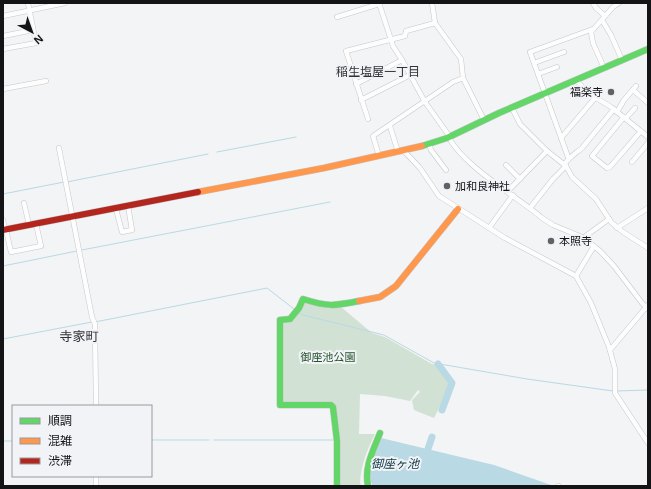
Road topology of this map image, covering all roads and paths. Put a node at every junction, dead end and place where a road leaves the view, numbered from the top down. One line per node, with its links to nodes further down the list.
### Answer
1 (28, 3): 7 (street)
2 (65, 3): 7 (street)
3 (432, 3): 11 (street)
4 (593, 3): 10 (street)
5 (619, 3): 10 (street)
6 (379, 4): 9 (street); 15 (street)
7 (30, 10): 8 (street); 13 (street)
8 (3, 16)
9 (337, 17)
10 (603, 18): 12 (street); 20 (street)
11 (436, 23): 15 (street); 26 (street)
12 (593, 29): 21 (street); 23 (street)
13 (33, 30): 14 (street); 16 (street)
14 (3, 36)
15 (390, 40): 19 (street); 29 (street)
16 (3, 49)
17 (648, 49): 20 (street)
18 (564, 52): 21 (street)
19 (402, 60): 25 (street); 29 (street)
20 (622, 60): 23 (street)
21 (534, 63): 24 (street)
22 (557, 67): 24 (street)
23 (604, 68): 27 (street)
24 (538, 74): 31 (street)
25 (410, 75): 33 (street); 34 (street)
26 (463, 78): 34 (street); 41 (street)
27 (576, 80): 31 (street); 32 (street)
28 (46, 81): 30 (street)
29 (356, 84): 33 (street)
30 (3, 89)
31 (545, 94): 36 (street); 46 (street)
32 (594, 98): 38 (street); 46 (street)
33 (361, 100): 40 (street)
34 (425, 102): 42 (street); 45 (street)
35 (648, 103): 38 (street)
36 (512, 108): 41 (street); 51 (street)
37 (635, 108): 39 (street)
38 (615, 110): 39 (street); 53 (street)
39 (625, 118): 43 (street); 43 (street)
40 (368, 119)
41 (484, 120): 45 (street)
42 (390, 126): 50 (street); 52 (street)
43 (641, 131): 44 (street)
44 (648, 136)
45 (449, 137): 48 (street); 59 (street)
46 (561, 138): 53 (street)
47 (648, 143): 54 (street)
48 (429, 144): 50 (street); 57 (street)
49 (58, 148): 67 (street)
50 (401, 151): 52 (street); 66 (street)
51 (546, 151): 56 (street); 58 (street)
52 (379, 156): 62 (street)
53 (568, 157): 56 (street)
54 (632, 162)
55 (506, 165): 58 (street)
56 (565, 166): 63 (street); 68 (street)
57 (446, 170)
58 (520, 178): 59 (street)
59 (508, 191): 60 (street)
60 (513, 195): 63 (street); 72 (street)
61 (24, 203): 71 (street)
62 (128, 206): 65 (street); 65 (street)
63 (530, 208): 75 (street)
64 (648, 208): 73 (street)
65 (116, 209): 67 (street)
66 (458, 209): 72 (street); 84 (street)
67 (72, 217): 70 (street); 81 (street)
68 (609, 219): 73 (street); 75 (street)
69 (3, 220): 74 (street)
70 (36, 224): 71 (street); 74 (street)
71 (29, 225): 74 (street)
72 (488, 228): 78 (street)
73 (617, 228): 77 (street)
74 (5, 230)
75 (583, 238): 76 (street)
76 (594, 246): 78 (street); 79 (street)
77 (648, 248)
78 (576, 276): 80 (street)
79 (647, 307): 80 (street)
80 (610, 350): 83 (street)
81 (96, 405)
82 (380, 433): 85 (street)
83 (648, 443)
84 (337, 486)
85 (368, 486)

